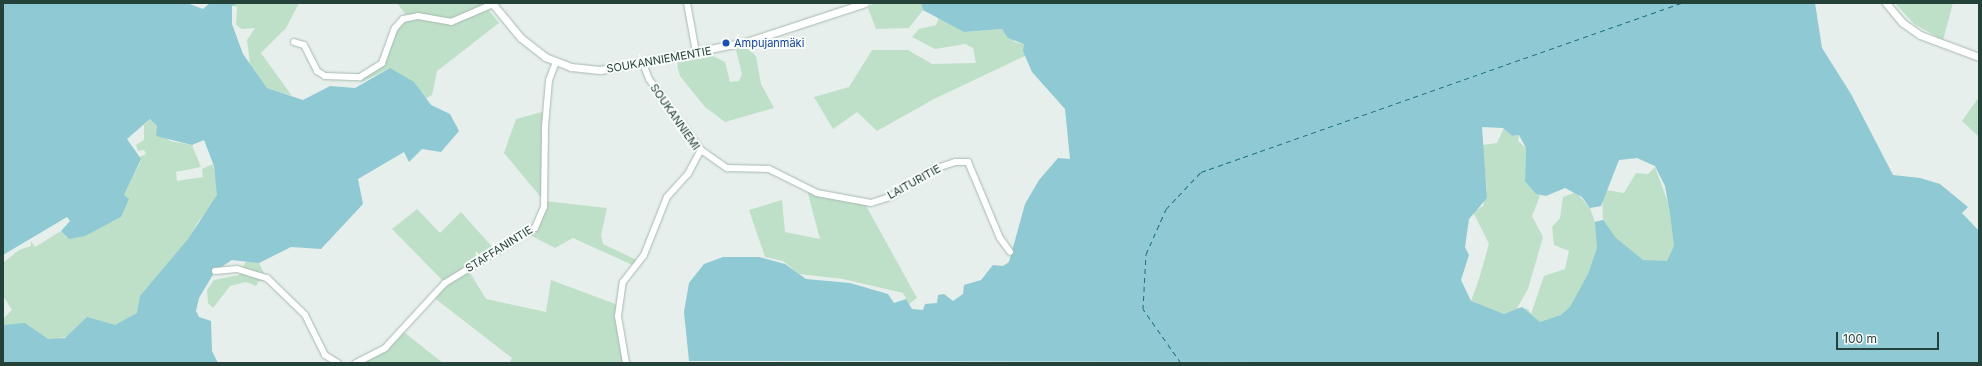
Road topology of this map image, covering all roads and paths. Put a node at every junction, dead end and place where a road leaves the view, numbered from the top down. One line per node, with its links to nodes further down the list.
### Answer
1 (687, 3): 6 (street)
2 (864, 3): 6 (street, SOUKANNIEMENTIE)
3 (1886, 3): 7 (street)
4 (492, 4): 5 (street); 8 (street)
5 (294, 42)
6 (696, 52): 9 (street, SOUKANNIEMENTIE)
7 (1979, 57)
8 (556, 62): 9 (street, SOUKANNIEMENTIE); 14 (street, STAFFANINTIE)
9 (643, 63): 10 (street, SOUKANNIEMI)
10 (701, 150): 11 (street, LAITURITIE); 15 (street, SOUKANNIEMI)
11 (1010, 252)
12 (215, 271): 13 (street)
13 (338, 363)
14 (356, 363)
15 (626, 363)

